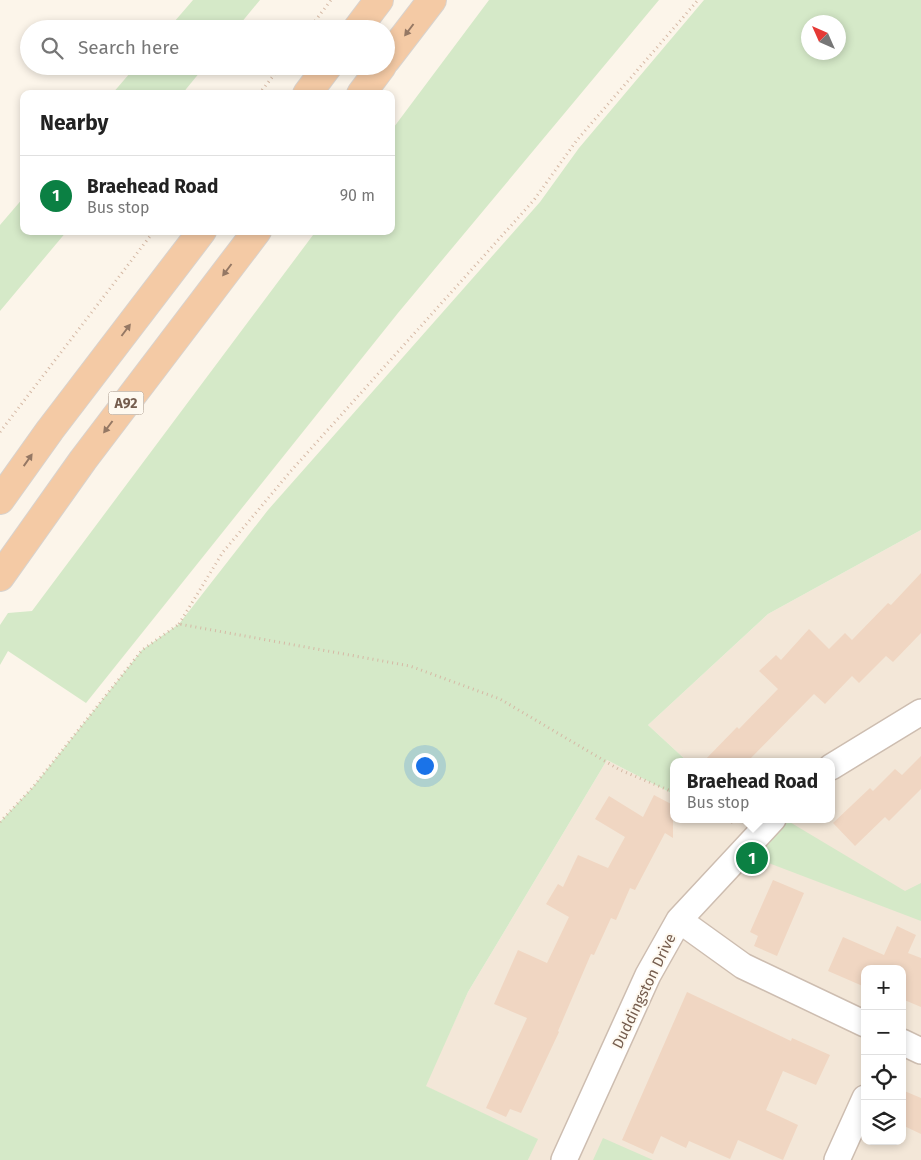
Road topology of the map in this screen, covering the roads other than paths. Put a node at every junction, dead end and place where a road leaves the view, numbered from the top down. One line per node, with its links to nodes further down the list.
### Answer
1 (379, 0): 3 (highway)
2 (432, 0): 4 (highway, one-way to 4)
3 (364, 20)
4 (395, 48)
5 (321, 75): 7 (highway)
6 (375, 75): 8 (highway)
7 (310, 90)
8 (364, 90)
9 (199, 235): 11 (highway, one-way to 9)
10 (253, 235): 12 (highway, A92, one-way to 12)
11 (0, 500)
12 (0, 577)
13 (921, 712): 14 (street)
14 (835, 765)
15 (769, 823): 16 (street, Duddingston Drive)
16 (679, 920): 17 (street); 21 (street, Duddingston Drive)
17 (861, 1022)
18 (906, 1044): 19 (street)
19 (921, 1051)
20 (864, 1100): 22 (street)
21 (564, 1160)
22 (837, 1160)

